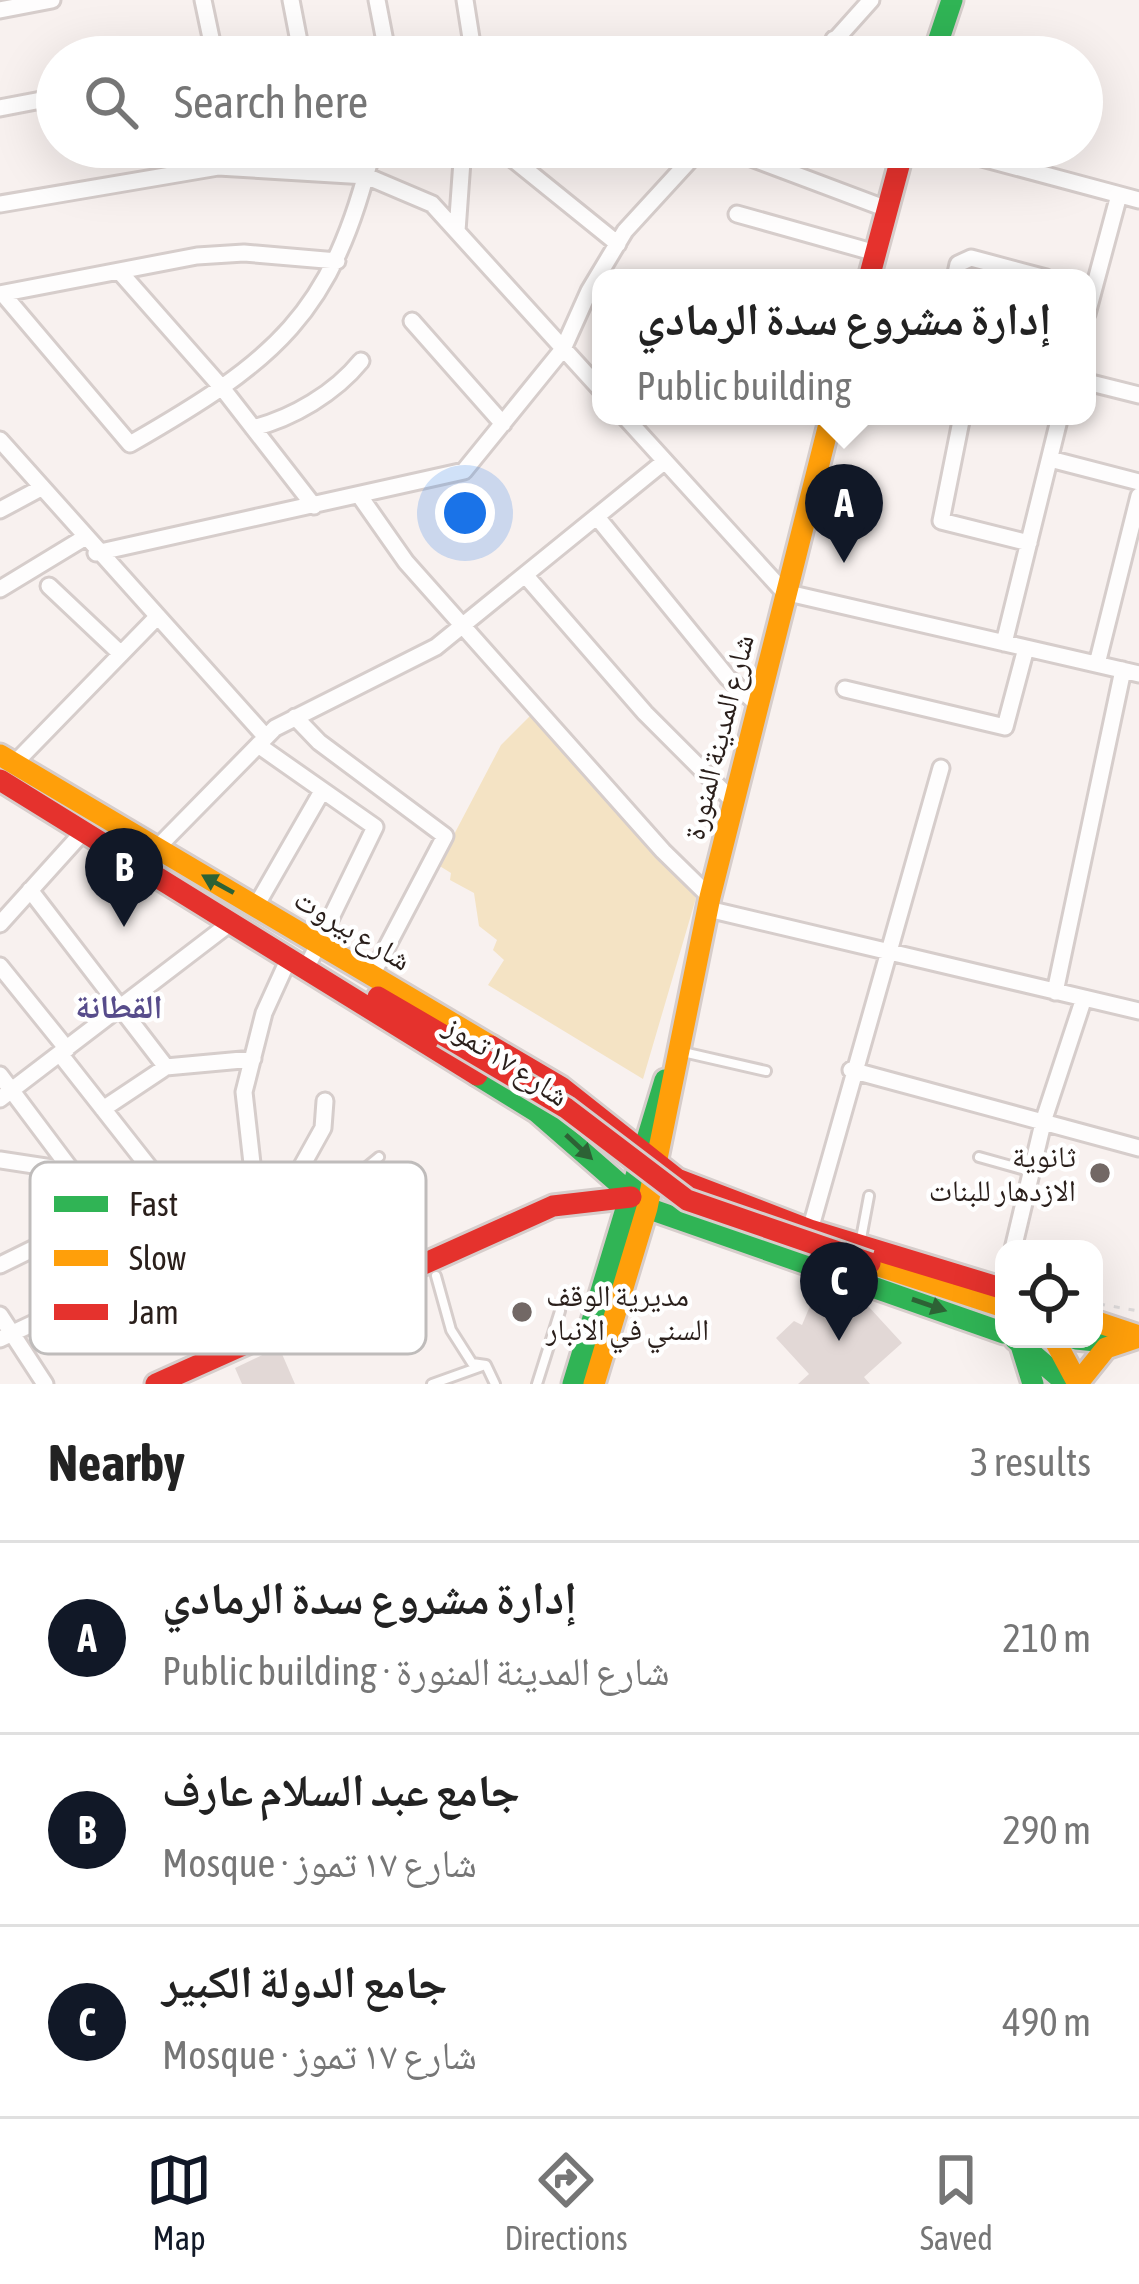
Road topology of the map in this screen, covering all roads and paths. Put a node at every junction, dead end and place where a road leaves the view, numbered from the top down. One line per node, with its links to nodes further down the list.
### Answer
1 (52, 0): 8 (street)
2 (203, 0): 9 (street)
3 (291, 0): 10 (street)
4 (377, 0): 11 (street)
5 (465, 0): 12 (street)
6 (871, 0): 13 (street)
7 (952, 0): 14 (street)
8 (0, 10)
9 (211, 36)
10 (298, 36)
11 (384, 36)
12 (471, 36)
13 (837, 36)
14 (940, 36)
15 (36, 101): 16 (street)
16 (0, 108)
17 (212, 168): 30 (street)
18 (234, 168): 27 (street)
19 (368, 168): 27 (street)
20 (462, 168): 33 (street)
21 (524, 168): 34 (street)
22 (684, 168): 34 (street)
23 (778, 168): 26 (street)
24 (898, 168): 31 (street)
25 (1019, 168): 28 (street)
26 (783, 170): 31 (street)
27 (366, 176): 33 (street); 36 (street)
28 (1119, 195): 29 (street); 41 (street)
29 (1139, 200)
30 (0, 205)
31 (887, 209): 35 (street)
32 (737, 214): 35 (street)
33 (457, 231): 46 (street)
34 (617, 244): 37 (street)
35 (876, 253): 38 (street)
36 (337, 261): 42 (street); 50 (street)
37 (604, 269)
38 (872, 269)
39 (957, 269): 40 (street)
40 (1012, 269)
41 (1096, 270)
42 (119, 271): 44 (street); 50 (street)
43 (592, 293): 46 (street)
44 (1, 294): 50 (street)
45 (412, 321): 52 (street)
46 (563, 349): 48 (street); 52 (street)
47 (361, 362): 57 (street)
48 (592, 380)
49 (1096, 384): 51 (street)
50 (223, 389): 57 (street)
51 (1139, 395)
52 (503, 424): 63 (street)
53 (632, 425): 60 (street)
54 (830, 425): 75 (street, شارع المدينة المنورة)
55 (960, 425): 69 (street)
56 (1058, 425): 59 (street)
57 (253, 428): 65 (street)
58 (0, 440): 62 (street)
59 (1050, 459): 61 (street); 69 (street)
60 (665, 461): 67 (street); 75 (street)
61 (1139, 482)
62 (41, 488): 66 (street); 68 (street)
63 (359, 495): 65 (street); 77 (street)
64 (1139, 496): 71 (street)
65 (314, 506): 70 (street)
66 (0, 510)
67 (597, 518): 72 (street); 84 (street)
68 (83, 538): 70 (street); 74 (street)
69 (1029, 543): 78 (street)
70 (96, 553): 76 (street)
71 (1131, 566): 81 (street)
72 (526, 576): 77 (street); 90 (street)
73 (49, 586): 80 (street)
74 (0, 590)
75 (784, 592): 78 (street); 84 (street, شارع المدينة المنورة)
76 (156, 618): 80 (street); 86 (street)
77 (464, 627): 85 (street); 94 (street)
78 (1004, 643): 79 (street)
79 (1026, 648): 81 (street); 83 (street)
80 (121, 654): 87 (street)
81 (1097, 664): 82 (street)
82 (1131, 672): 104 (street)
83 (845, 688)
84 (757, 704): 90 (street, شارع المدينة المنورة)
85 (295, 717): 86 (street); 102 (street)
86 (261, 740): 89 (street); 92 (street)
87 (5, 766): 91 (street, شارع ١٧ تموز); 92 (street, شارع بيروت)
88 (941, 768): 99 (street)
89 (321, 793): 95 (street); 98 (street)
90 (733, 801): 94 (street, شارع المدينة المنورة)
91 (83, 832): 93 (street); 96 (street, شارع ١٧ تموز)
92 (155, 849): 95 (street, شارع بيروت, one-way to 92)
93 (30, 890): 97 (street); 106 (street)
94 (709, 903): 99 (street); 108 (street, شارع المدينة المنورة)
95 (256, 906): 98 (street, شارع بيروت)
96 (229, 923): 100 (street, شارع ١٧ تموز); 106 (street)
97 (0, 924)
98 (318, 944): 100 (street); 102 (street, شارع بيروت); 103 (street)
99 (885, 953): 104 (street); 112 (street)
100 (297, 963): 103 (street); 110 (street); 135 (street, شارع ١٧ تموز, one-way to 135)
101 (0, 966): 109 (street)
102 (372, 975): 120 (street, شارع بيروت)
103 (345, 978): 139 (street, bridge)
104 (1055, 992): 105 (street)
105 (1084, 998): 107 (street); 121 (street)
106 (122, 1010): 109 (street); 111 (street)
107 (1139, 1010)
108 (676, 1051): 113 (lane); 115 (street, شارع المدينة المنورة)
109 (64, 1052): 116 (street); 118 (street)
110 (253, 1059): 111 (street); 129 (street)
111 (166, 1067): 118 (street)
112 (851, 1070): 121 (street); 136 (street)
113 (766, 1071)
114 (0, 1075): 116 (street)
115 (670, 1075): 119 (street); 126 (street)
116 (6, 1095): 127 (street)
117 (325, 1101): 130 (street)
118 (103, 1109): 128 (street)
119 (652, 1115): 120 (street); 126 (street)
120 (603, 1117): 126 (street, شارع بيروت)
121 (1044, 1119): 122 (street); 133 (street)
122 (1139, 1148)
123 (379, 1157): 131 (lane)
124 (979, 1157): 133 (lane)
125 (0, 1160): 132 (street)
126 (649, 1161): 135 (street); 136 (street, شارع بيروت)
127 (64, 1162)
128 (145, 1162)
129 (252, 1162)
130 (307, 1162)
131 (373, 1162)
132 (30, 1165)
133 (1031, 1172): 137 (street)
134 (869, 1196): 139 (lane)
135 (639, 1203): 140 (street); 150 (street, شارع ١٧ تموز, one-way to 150); 166 (street); 167 (street)
136 (810, 1230): 139 (street, شارع بيروت)
137 (1014, 1240)
138 (30, 1249): 141 (street)
139 (865, 1254): 143 (street, شارع بيروت); 144 (street)
140 (426, 1260)
141 (0, 1264)
142 (436, 1276): 159 (lane)
143 (995, 1285)
144 (995, 1304)
145 (1103, 1305): 147 (path)
146 (560, 1311): 165 (lane)
147 (1139, 1311)
148 (0, 1315): 151 (street)
149 (1103, 1324): 152 (street)
150 (995, 1332)
151 (6, 1336): 161 (street)
152 (1139, 1336): 154 (street)
153 (1103, 1342): 154 (street)
154 (1116, 1343): 160 (street)
155 (1017, 1348): 168 (street)
156 (1027, 1348): 160 (street, شارع ١٧ تموز)
157 (1058, 1348): 160 (street)
158 (220, 1354): 162 (street)
159 (486, 1365): 163 (lane); 164 (lane)
160 (1074, 1383)
161 (45, 1384)
162 (156, 1384)
163 (431, 1384)
164 (495, 1384)
165 (537, 1384)
166 (573, 1384)
167 (594, 1384)
168 (1033, 1384)

